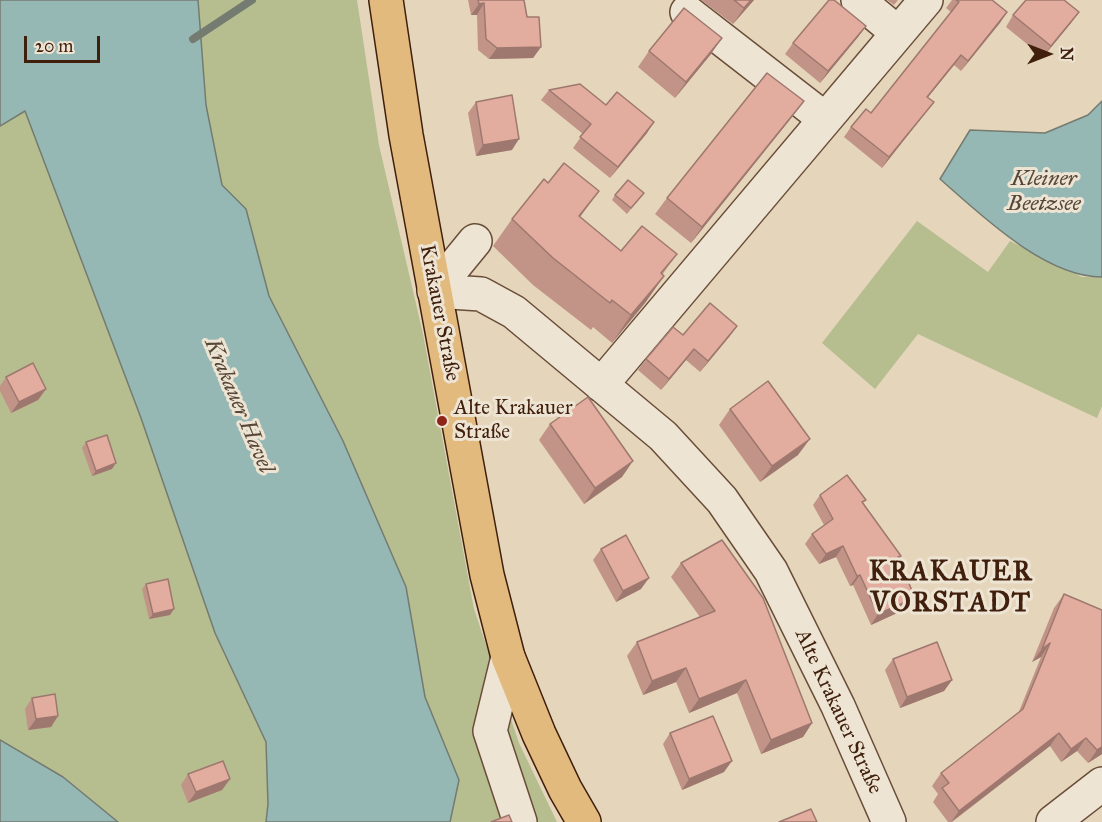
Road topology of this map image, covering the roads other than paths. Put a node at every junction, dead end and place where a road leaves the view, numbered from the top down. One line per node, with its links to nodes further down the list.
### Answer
1 (386, 0): 8 (main road, Krakauer Straße)
2 (858, 0): 5 (street)
3 (926, 0): 5 (street)
4 (687, 12): 6 (street)
5 (898, 33): 6 (street)
6 (825, 119): 9 (street)
7 (475, 241): 8 (street)
8 (434, 291): 9 (street, Alte Krakauer Straße); 10 (main road, Krakauer Straße)
9 (601, 385): 14 (street, Alte Krakauer Straße)
10 (508, 657): 12 (street); 13 (main road, Krakauer Straße)
11 (1102, 784): 15 (street)
12 (520, 822)
13 (584, 822)
14 (889, 822)
15 (1053, 822)

